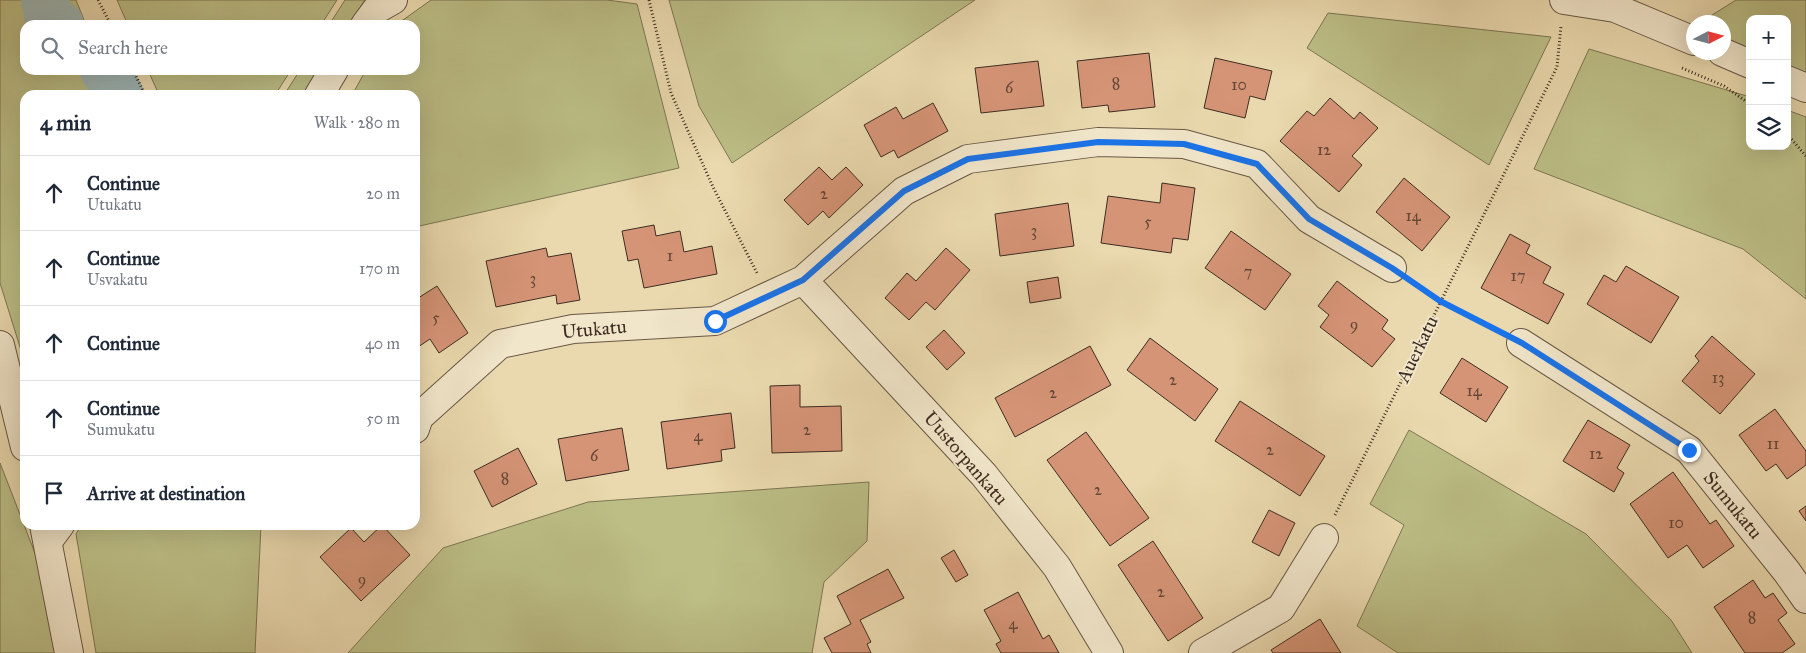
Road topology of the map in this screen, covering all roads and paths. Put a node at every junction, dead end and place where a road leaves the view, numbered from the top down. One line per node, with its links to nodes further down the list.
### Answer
1 (98, 0): 6 (path)
2 (393, 0): 7 (street)
3 (649, 0): 21 (path)
4 (1625, 4): 5 (street); 8 (street)
5 (1563, 10): 22 (path, Auerkatu)
6 (108, 20)
7 (369, 20)
8 (1686, 36)
9 (1731, 56): 10 (street)
10 (1746, 62)
11 (135, 75): 15 (path)
12 (331, 75): 16 (street)
13 (1791, 82): 14 (street)
14 (1806, 88)
15 (143, 90)
16 (323, 90)
17 (1791, 139): 18 (path)
18 (1806, 156)
19 (1392, 268): 20 (street, Utukatu); 22 (path)
20 (803, 280): 21 (street, Utukatu); 31 (street, Uustorpankatu)
21 (768, 296): 25 (street, Utukatu)
22 (1440, 301): 23 (path); 28 (path, Auerkatu)
23 (1522, 343): 29 (street, Sumukatu)
24 (0, 345): 26 (street)
25 (420, 415)
26 (20, 427)
27 (51, 530): 30 (street)
28 (1324, 538): 32 (street)
29 (1806, 599)
30 (69, 653)
31 (1109, 653)
32 (1203, 653)

